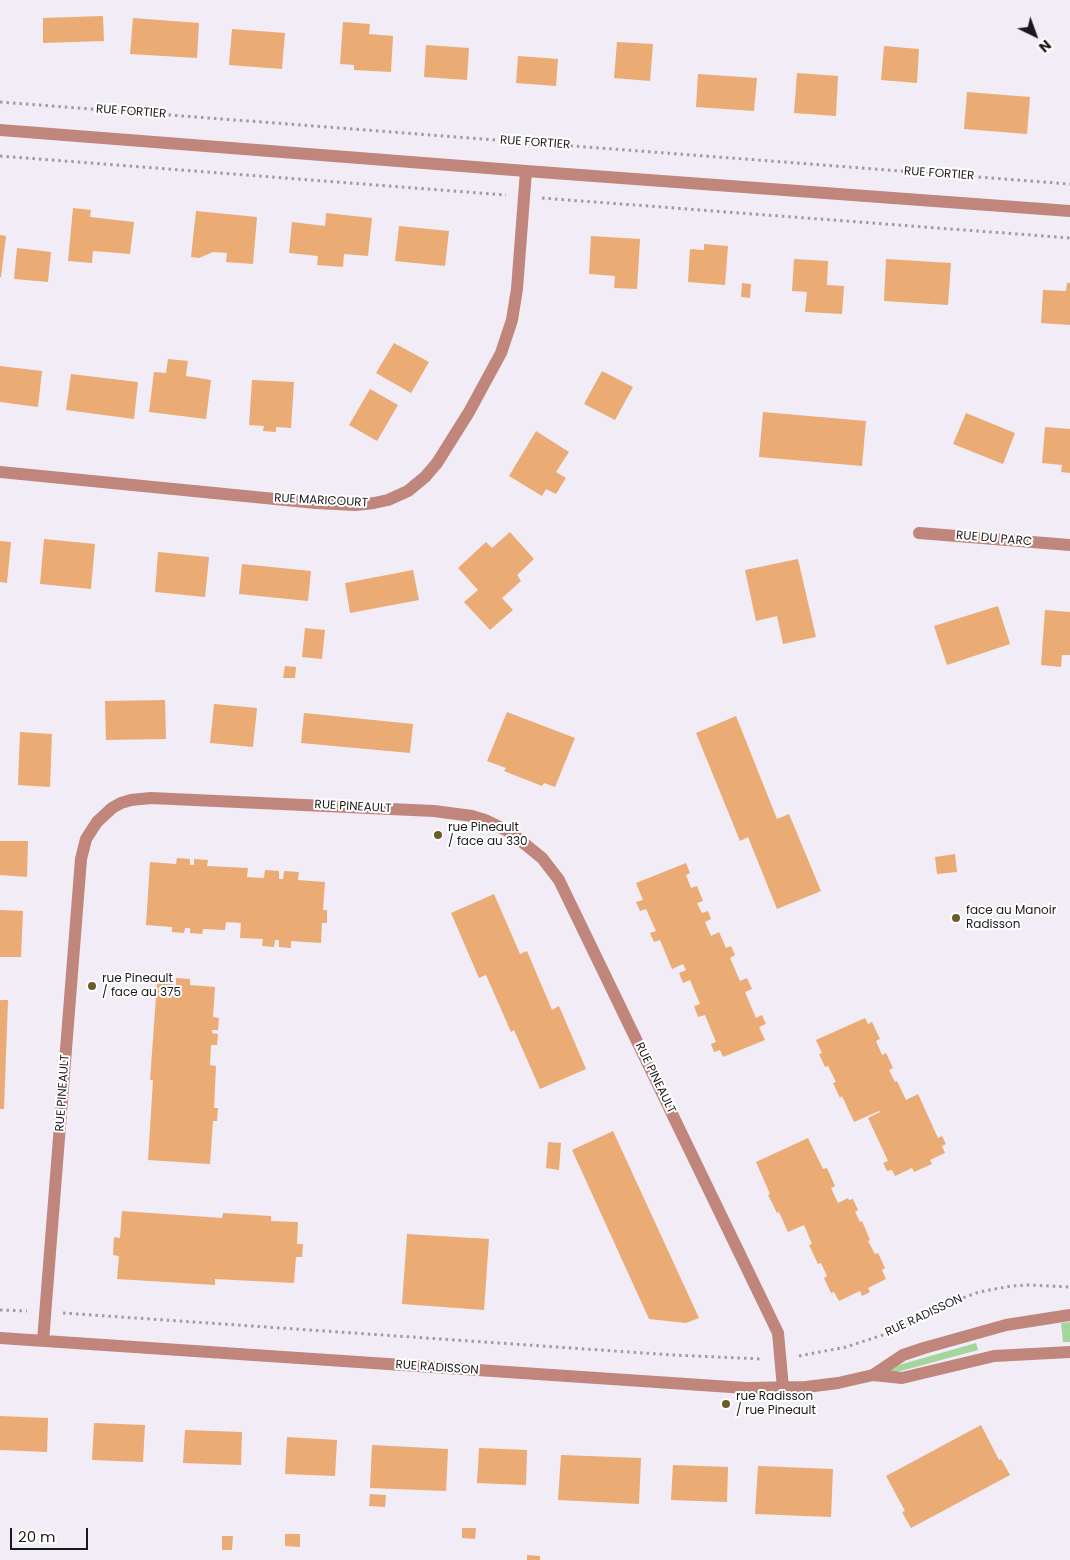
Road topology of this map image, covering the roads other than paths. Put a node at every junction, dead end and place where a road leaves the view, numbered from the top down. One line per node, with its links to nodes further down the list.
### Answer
1 (0, 130): 2 (street)
2 (526, 171): 3 (street); 4 (street, RUE MARICOURT)
3 (1070, 211)
4 (0, 472)
5 (919, 533): 6 (street, RUE DU PARC)
6 (1070, 545)
7 (1070, 1314): 11 (street, RUE RADISSON)
8 (0, 1338): 9 (street, RUE RADISSON)
9 (43, 1341): 12 (street, RUE RADISSON); 12 (street, RUE PINEAULT)
10 (1070, 1352): 11 (street, RUE RADISSON)
11 (874, 1375): 12 (street, RUE RADISSON)
12 (783, 1388)

